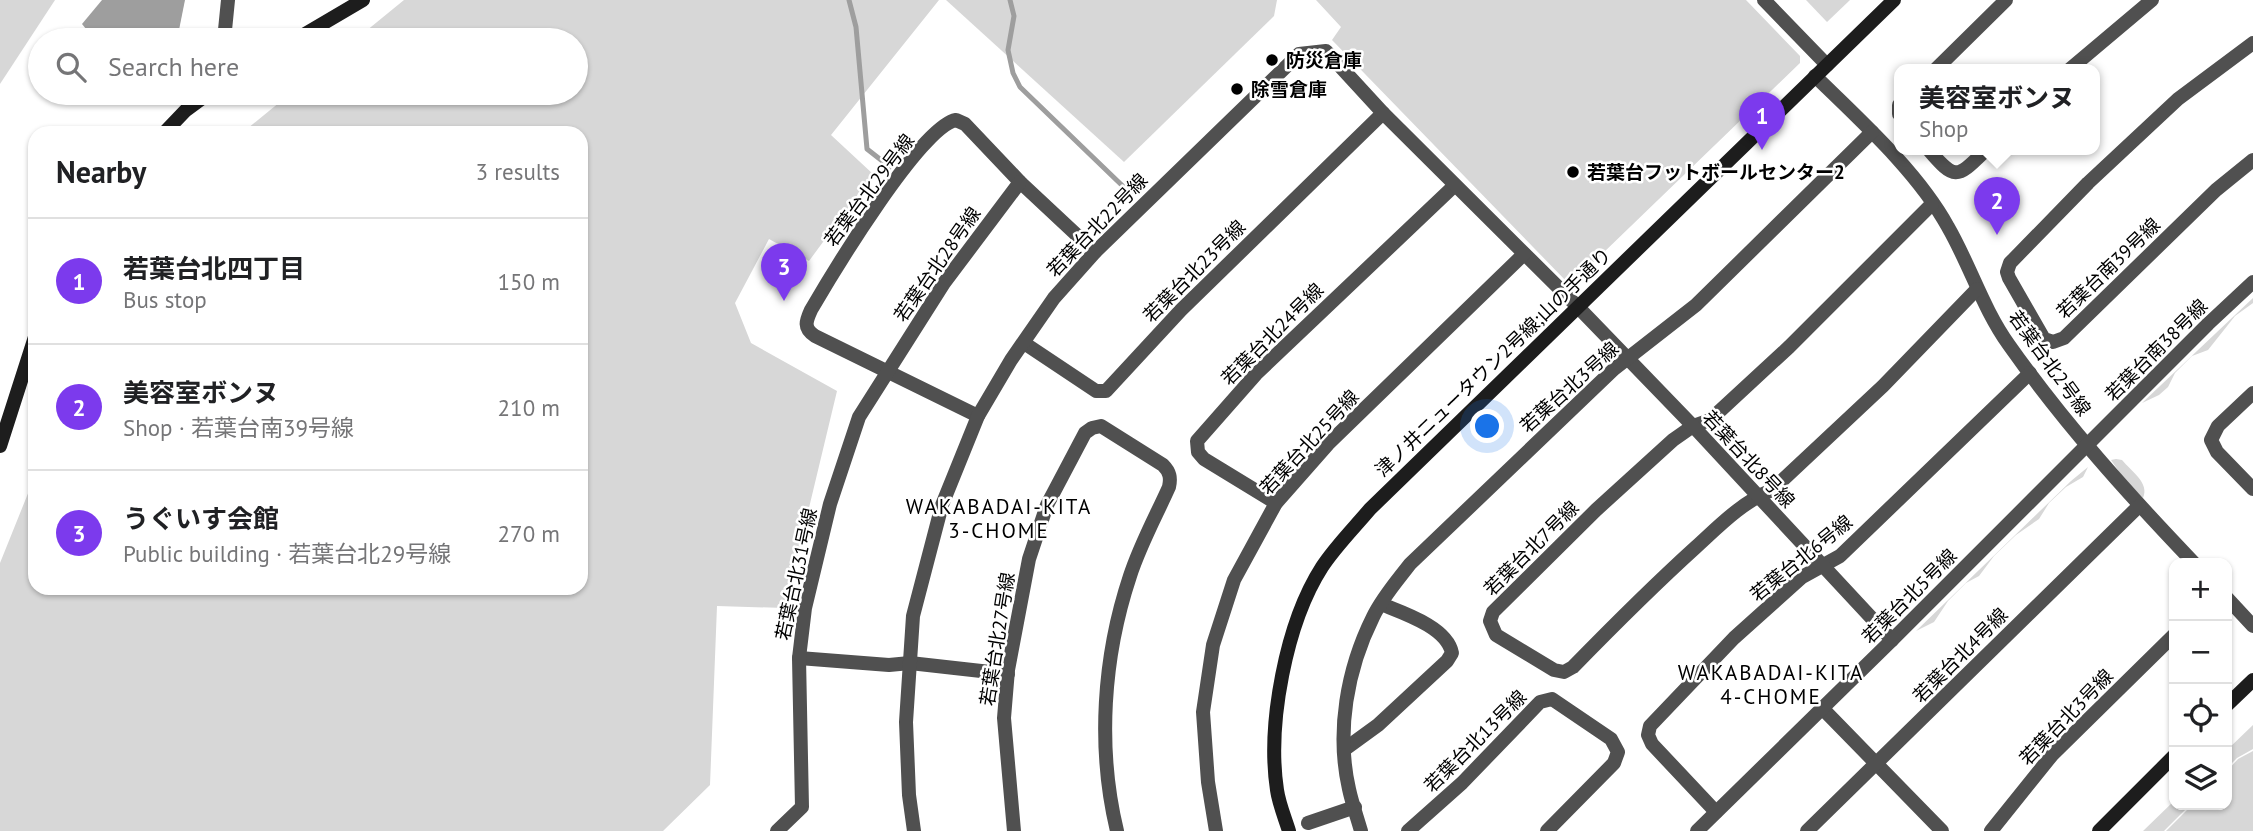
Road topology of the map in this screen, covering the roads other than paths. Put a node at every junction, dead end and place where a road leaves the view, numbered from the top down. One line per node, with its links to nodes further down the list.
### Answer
1 (228, 0): 7 (street)
2 (363, 0): 8 (street)
3 (1764, 0): 12 (street)
4 (1894, 0): 12 (street, 津ノ井ニュータウン2号線;山の手通り)
5 (2006, 0): 10 (street)
6 (2152, 0): 11 (street)
7 (226, 28)
8 (315, 28)
9 (2253, 43): 20 (street, 若葉台南39号線)
10 (1941, 64)
11 (2076, 64)
12 (1827, 65): 13 (street, 津ノ井ニュータウン2号線;山の手通り)
13 (1815, 76): 17 (street, 若葉台北2号線); 28 (street, 津ノ井ニュータウン2号線;山の手通り)
14 (193, 105): 16 (street)
15 (1383, 113): 22 (street, 若葉台北22号線); 24 (street, 若葉台北22号線); 29 (street, 若葉台北23号線)
16 (171, 126)
17 (1872, 132): 23 (street, 若葉台北2号線); 31 (street, 若葉台北3号線)
18 (1933, 155): 19 (street)
19 (1981, 155)
20 (2253, 160)
21 (1020, 182): 24 (street, 若葉台北29号線); 32 (street, 若葉台北28号線); 32 (street, 若葉台北29号線)
22 (1454, 186): 25 (street, 若葉台北22号線); 41 (street, 若葉台北24号線)
23 (1932, 204): 27 (street, 若葉台北2号線); 36 (street, 若葉台北7号線)
24 (1094, 252): 29 (street, 若葉台北22号線)
25 (1524, 254): 28 (street, 若葉台北22号線); 41 (street, 若葉台北25号線)
26 (2253, 282): 38 (street, 若葉台南38号線)
27 (1977, 289): 33 (street, 若葉台北2号線); 40 (street, 若葉台北7号線)
28 (1577, 306): 31 (street, 若葉台北8号線); 67 (street, 津ノ井ニュータウン2号線;山の手通り)
29 (1024, 342): 35 (street, 若葉台北22号線)
30 (28, 360): 37 (street)
31 (1628, 360): 36 (street, 若葉台北8号線); 46 (street, 若葉台北3号線)
32 (887, 370): 35 (street, 若葉台北29号線); 50 (street, 若葉台北31号線)
33 (2030, 373): 38 (street, 若葉台北2号線); 44 (street, 若葉台北6号線)
34 (2253, 393): 39 (street)
35 (978, 416): 51 (street, 若葉台北22号線)
36 (1693, 426): 40 (street, 若葉台北8号線); 40 (street, 若葉台北7号線)
37 (0, 446)
38 (2088, 446): 42 (street, 若葉台北2号線); 48 (street, 若葉台北5号線)
39 (2253, 489)
40 (1756, 496): 44 (street, 若葉台北8号線)
41 (1276, 503): 66 (street, 若葉台北25号線)
42 (2139, 506): 43 (street, 若葉台北2号線); 58 (street, 若葉台北4号線)
43 (2189, 558)
44 (1820, 565): 48 (street, 若葉台北8号線); 60 (street, 若葉台北6号線)
45 (2232, 603): 47 (street)
46 (1381, 604): 56 (street, 若葉台北3号線); 56 (street)
47 (2253, 626)
48 (1892, 640): 55 (street, 若葉台北5号線)
49 (2169, 640): 74 (street, 若葉台北3号線)
50 (799, 658): 51 (street); 62 (street, 若葉台北31号線)
51 (910, 663): 52 (street); 63 (street, 若葉台北22号線)
52 (1007, 674): 64 (street, 若葉台北27号線); 65 (street, 若葉台北27号線)
53 (2253, 680): 54 (street)
54 (2232, 700)
55 (1822, 708): 58 (street); 60 (street, 若葉台北5号線)
56 (1345, 749): 59 (street, 若葉台北3号線)
57 (2169, 761): 75 (street)
58 (1875, 765): 72 (street, 若葉台北4号線); 73 (street)
59 (1354, 807): 61 (street); 68 (street, 若葉台北3号線)
60 (1716, 812): 71 (street, 若葉台北5号線)
61 (1308, 823)
62 (777, 831)
63 (914, 831)
64 (1014, 831)
65 (1117, 831)
66 (1216, 831)
67 (1288, 831)
68 (1361, 831)
69 (1408, 831): 70 (street, 若葉台北13号線)
70 (1548, 831)
71 (1697, 831)
72 (1807, 831)
73 (1942, 831)
74 (1991, 831)
75 (2099, 831)

